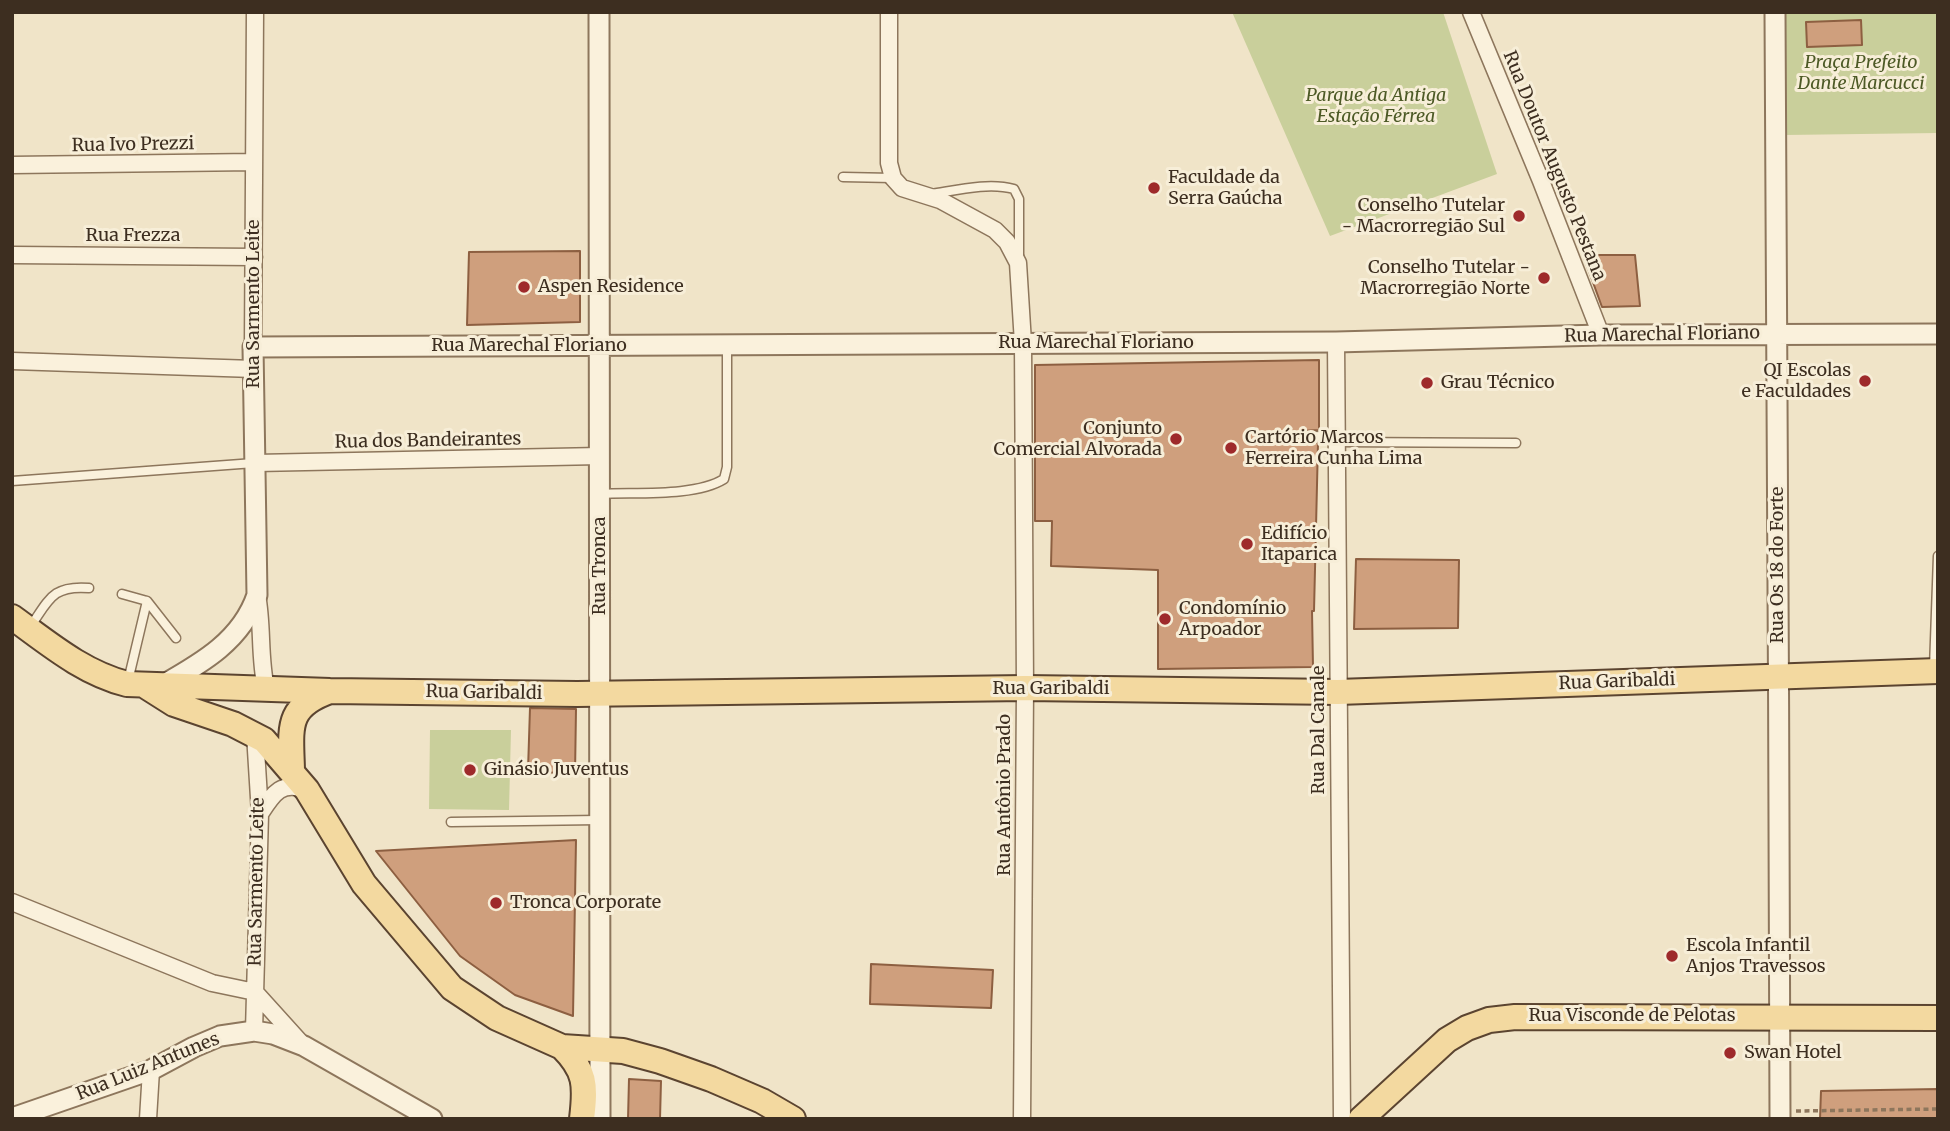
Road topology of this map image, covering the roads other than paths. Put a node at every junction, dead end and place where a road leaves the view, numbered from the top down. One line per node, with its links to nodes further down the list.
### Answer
1 (255, 12): 6 (street, Rua Sarmento Leite)
2 (599, 12): 20 (street, Rua Tronca)
3 (888, 12): 9 (street)
4 (1471, 12): 16 (street, Rua Doutor Augusto Pestana)
5 (1775, 12): 14 (street, Rua Os 18 do Forte)
6 (254, 162): 7 (street, Rua Ivo Prezzi); 12 (street, Rua Sarmento Leite)
7 (12, 165)
8 (843, 177): 9 (lane)
9 (898, 183): 10 (street, Rua Antônio Prado)
10 (925, 195): 13 (street, Rua Antônio Prado); 13 (lane, Rua Antônio Prado)
11 (12, 255): 12 (street, Rua Frezza)
12 (254, 257): 21 (street, Rua Sarmento Leite)
13 (1018, 263): 18 (street, Rua Antônio Prado)
14 (1778, 334): 15 (street, Rua Marechal Floriano); 16 (street, Rua Marechal Floriano); 39 (street, Rua Os 18 do Forte)
15 (1938, 334)
16 (1601, 335): 17 (street, Rua Marechal Floriano)
17 (1336, 342): 18 (street, Rua Marechal Floriano); 25 (street, Rua Dal Canale)
18 (1023, 343): 19 (street, Rua Marechal Floriano); 42 (street, Rua Antônio Prado)
19 (727, 345): 20 (street, Rua Marechal Floriano); 30 (lane)
20 (599, 346): 21 (street, Rua Marechal Floriano); 27 (street, Rua Tronca)
21 (253, 347): 23 (street, Rua Sarmento Leite)
22 (12, 361): 23 (street)
23 (254, 369): 28 (street, Rua Sarmento Leite)
24 (1304, 437): 25 (lane)
25 (1336, 438): 26 (lane); 44 (street, Rua Dal Canale)
26 (1516, 443)
27 (600, 456): 28 (street, Rua dos Bandeirantes); 30 (street, Rua Tronca)
28 (256, 463): 29 (lane); 34 (street, Rua Sarmento Leite)
29 (12, 481)
30 (600, 494): 45 (street, Rua Tronca)
31 (1938, 556): 38 (lane)
32 (89, 588): 36 (lane)
33 (122, 594): 35 (lane)
34 (257, 595): 40 (street, Rua Sarmento Leite); 41 (street, Rua Sarmento Leite)
35 (147, 601): 37 (lane); 40 (lane)
36 (20, 623): 40 (main road)
37 (176, 638)
38 (1936, 671): 39 (main road, Rua Garibaldi)
39 (1777, 676): 44 (main road, Rua Garibaldi); 54 (street, Rua Os 18 do Forte)
40 (145, 684): 41 (main road, Rua Garibaldi); 46 (main road)
41 (266, 688): 43 (main road, Rua Garibaldi)
42 (1025, 688): 44 (main road, Rua Garibaldi); 45 (main road, Rua Garibaldi); 69 (street, Rua Antônio Prado)
43 (330, 691): 45 (main road, Rua Garibaldi); 47 (main road)
44 (1338, 692): 70 (street, Rua Dal Canale)
45 (600, 694): 50 (street, Rua Tronca)
46 (255, 734): 47 (main road); 49 (street, Rua Sarmento Leite)
47 (292, 770): 48 (main road)
48 (307, 790): 49 (street); 58 (main road)
49 (260, 814): 53 (street, Rua Sarmento Leite)
50 (600, 820): 51 (lane); 59 (street, Rua Tronca)
51 (451, 822)
52 (12, 902): 53 (street)
53 (255, 992): 56 (street, Rua Sarmento Leite); 57 (street)
54 (1780, 1016): 55 (main road, Rua Visconde de Pelotas); 62 (street, Rua Os 18 do Forte); 71 (main road, Rua Visconde de Pelotas)
55 (1938, 1018)
56 (254, 1031): 57 (street, Rua Luiz Antunes); 60 (street, Rua Luiz Antunes)
57 (304, 1046): 65 (street, Rua Luiz Antunes)
58 (562, 1047): 59 (main road); 66 (main road)
59 (600, 1049): 61 (main road); 67 (street, Rua Tronca)
60 (151, 1070): 63 (street, Rua Luiz Antunes); 64 (street)
61 (762, 1110): 68 (main road)
62 (1780, 1115)
63 (12, 1118)
64 (148, 1119)
65 (432, 1119)
66 (582, 1119)
67 (600, 1119)
68 (793, 1119)
69 (1022, 1119)
70 (1342, 1119)
71 (1361, 1119)

